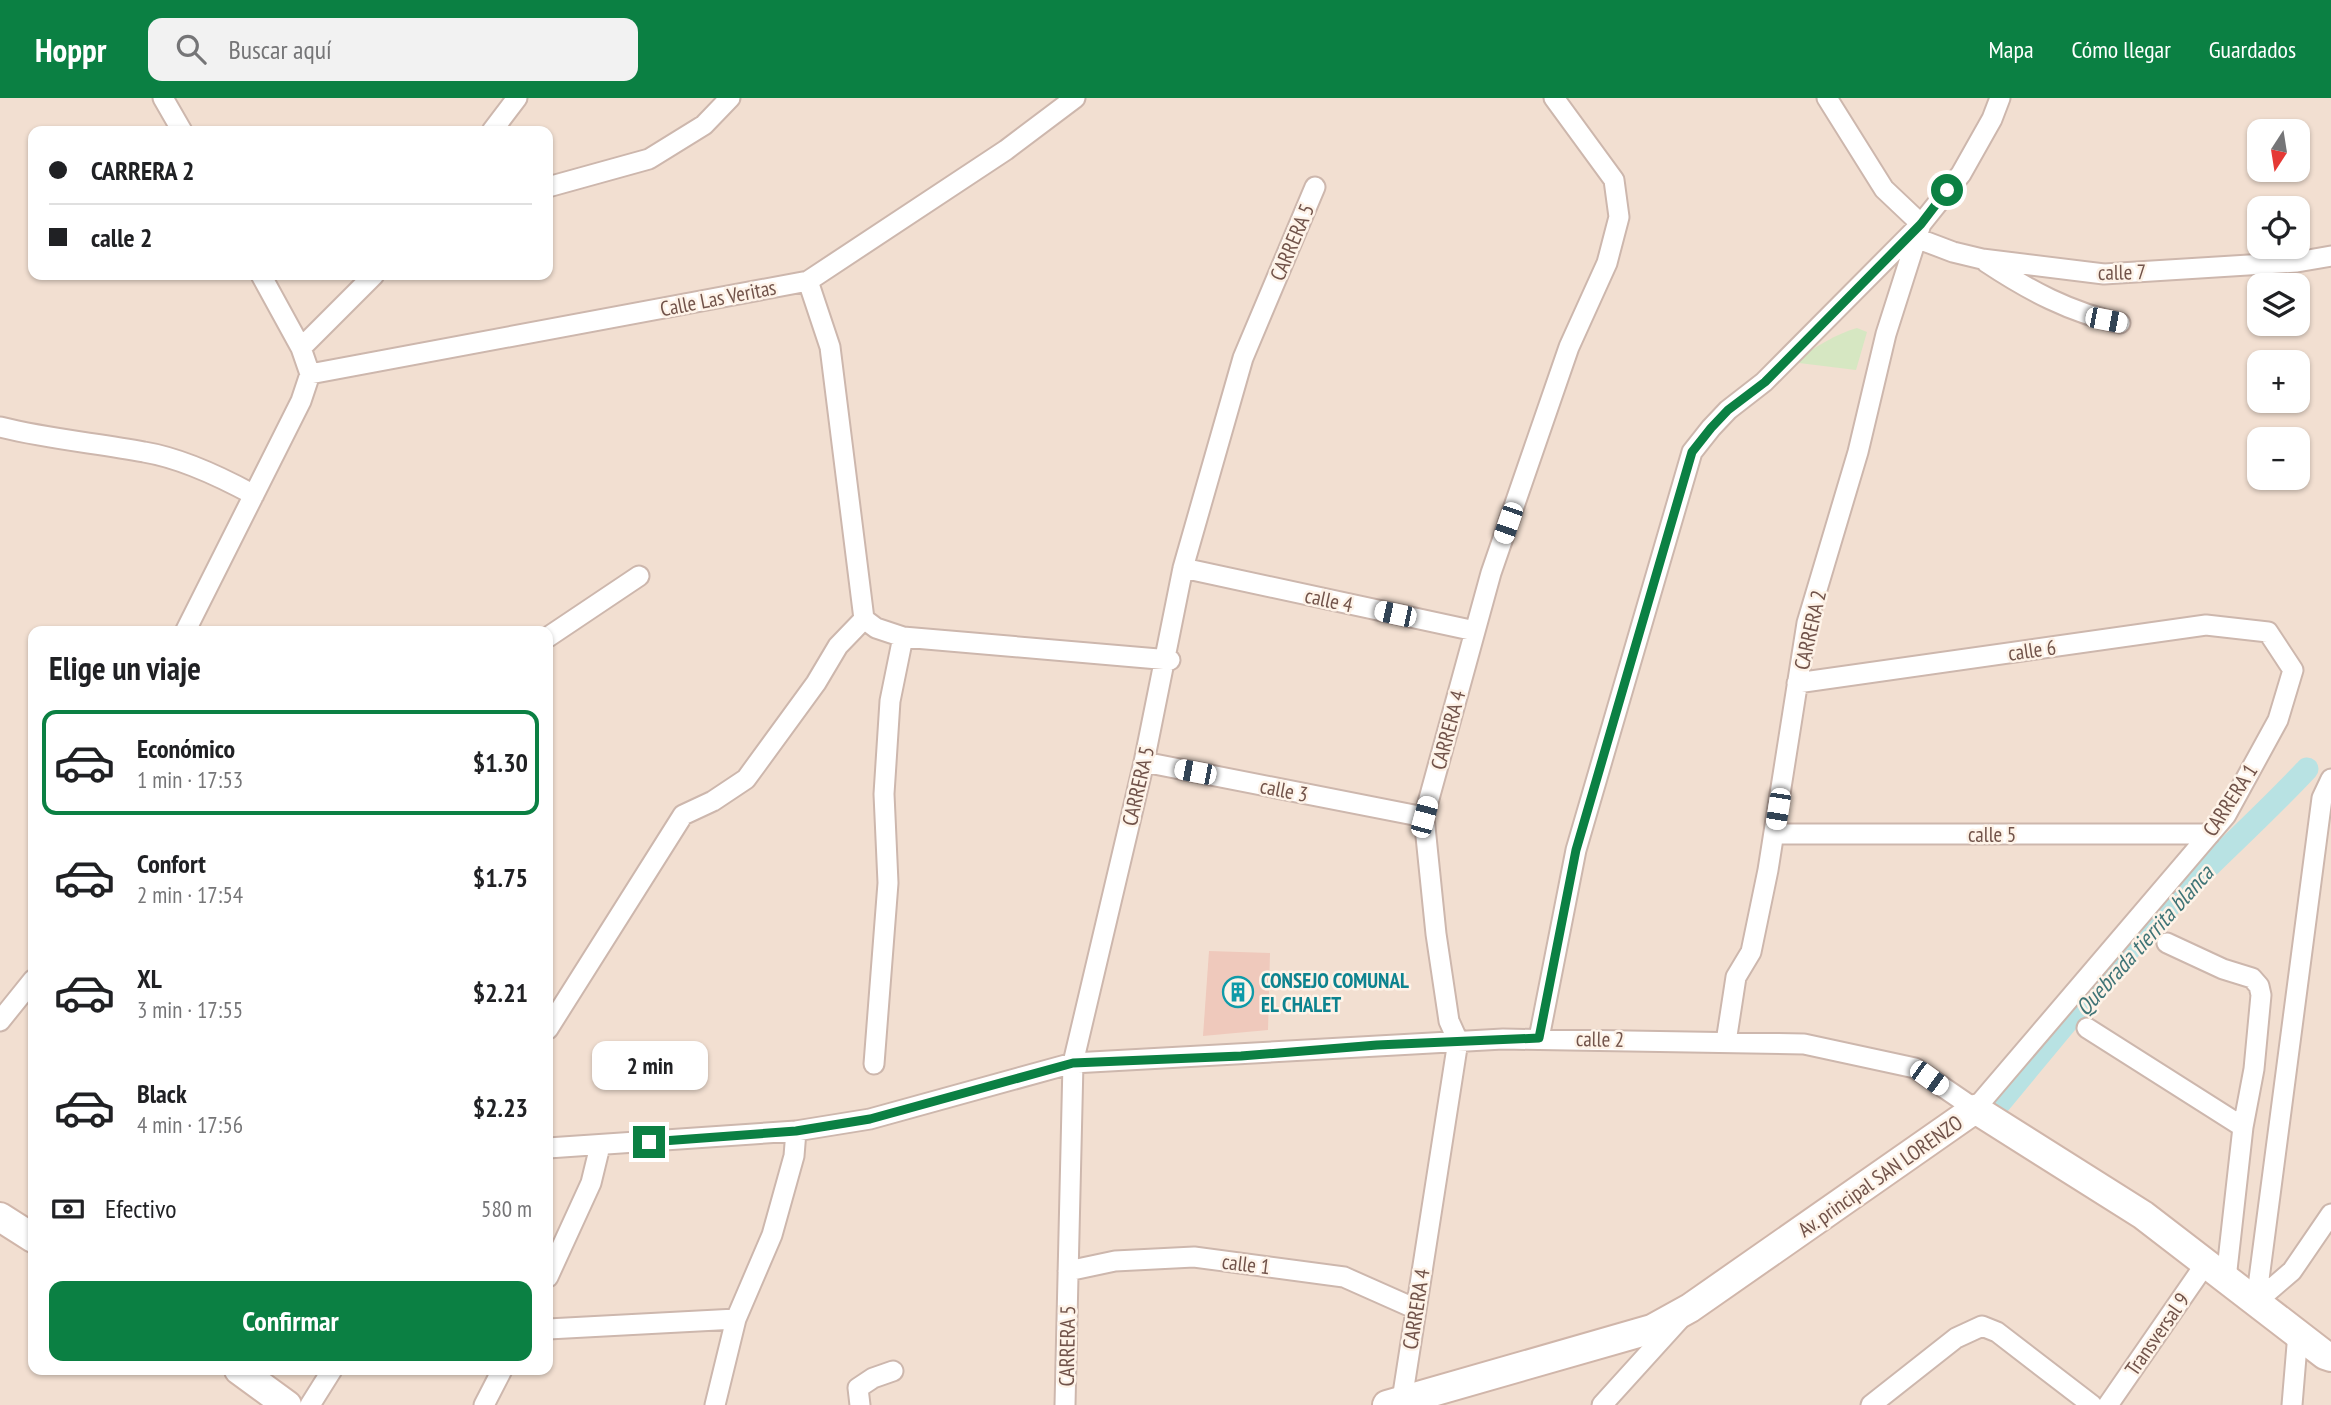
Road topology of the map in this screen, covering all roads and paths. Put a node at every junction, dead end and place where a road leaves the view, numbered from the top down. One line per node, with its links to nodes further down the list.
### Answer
1 (163, 98): 8 (street)
2 (517, 98): 9 (street)
3 (730, 98): 10 (street)
4 (1075, 98): 17 (street, Calle Las Veritas)
5 (1554, 98): 27 (street, CARRERA 4)
6 (1827, 98): 12 (street)
7 (2000, 98): 12 (street, CARRERA 2)
8 (179, 126)
9 (496, 126)
10 (553, 186)
11 (1314, 187): 23 (street, CARRERA 5)
12 (1918, 231): 14 (street, calle 7); 32 (street, CARRERA 2); 43 (street)
13 (2331, 256): 14 (street, calle 7)
14 (1982, 259): 18 (street)
15 (264, 280): 19 (street)
16 (369, 280): 19 (street)
17 (808, 281): 20 (street, Calle Las Veritas); 25 (street)
18 (2120, 323)
19 (301, 348): 20 (street)
20 (310, 374): 22 (street)
21 (0, 426): 22 (street)
22 (254, 495): 26 (street)
23 (1183, 568): 27 (street, calle 4); 33 (street, CARRERA 5)
24 (639, 576): 29 (street)
25 (864, 619): 30 (street); 41 (street)
26 (188, 626)
27 (1475, 631): 35 (street, CARRERA 4)
28 (2268, 632): 32 (street, calle 6); 37 (street, CARRERA 1)
29 (553, 634)
30 (903, 637): 31 (street); 47 (street)
31 (1170, 660)
32 (1797, 683): 36 (street, CARRERA 2)
33 (1144, 762): 35 (street, calle 3); 46 (street, CARRERA 5)
34 (2331, 779): 59 (street)
35 (1424, 817): 44 (street, CARRERA 4)
36 (1774, 834): 37 (street, calle 5); 45 (street, CARRERA 2)
37 (2210, 834): 48 (street, CARRERA 1)
38 (2167, 943): 49 (street)
39 (28, 986): 40 (street)
40 (0, 1021)
41 (553, 1021)
42 (2087, 1028): 49 (street)
43 (1539, 1038): 44 (street, calle 2); 45 (street, calle 2)
44 (1458, 1041): 46 (street, calle 2); 61 (street, CARRERA 4)
45 (1726, 1042): 48 (street, calle 2)
46 (1073, 1063): 50 (street, calle 2); 57 (street, CARRERA 5)
47 (874, 1064)
48 (1975, 1109): 58 (main road, Av. principal SAN LORENZO); 60 (main road, Av. principal SAN LORENZO)
49 (2243, 1127): 58 (street)
50 (796, 1131): 51 (street, calle 2); 62 (street)
51 (600, 1146): 52 (street, calle 2); 56 (street)
52 (553, 1149)
53 (2331, 1214): 59 (street)
54 (0, 1217): 55 (main road)
55 (28, 1235)
56 (553, 1266)
57 (1068, 1271): 61 (street, calle 1); 77 (street, CARRERA 5)
58 (2216, 1271): 59 (main road, Av. principal SAN LORENZO); 81 (street, Transversal 9)
59 (2256, 1302): 64 (main road, Av. principal SAN LORENZO)
60 (1690, 1308): 71 (main road, Av. principal SAN LORENZO); 78 (street)
61 (1416, 1309): 71 (street, CARRERA 4)
62 (736, 1319): 63 (street); 75 (street)
63 (553, 1329)
64 (2298, 1334): 65 (main road, Av. principal SAN LORENZO); 67 (street)
65 (2331, 1357)
66 (893, 1371): 76 (street)
67 (2294, 1374): 82 (street); 83 (street)
68 (246, 1375): 72 (main road)
69 (329, 1375): 73 (street)
70 (499, 1375): 74 (street)
71 (1395, 1403)
72 (287, 1405)
73 (310, 1405)
74 (484, 1405)
75 (715, 1405)
76 (860, 1405)
77 (1065, 1405)
78 (1602, 1405)
79 (1871, 1405): 80 (street)
80 (2092, 1405)
81 (2108, 1405)
82 (2292, 1405)
83 (2304, 1405)

